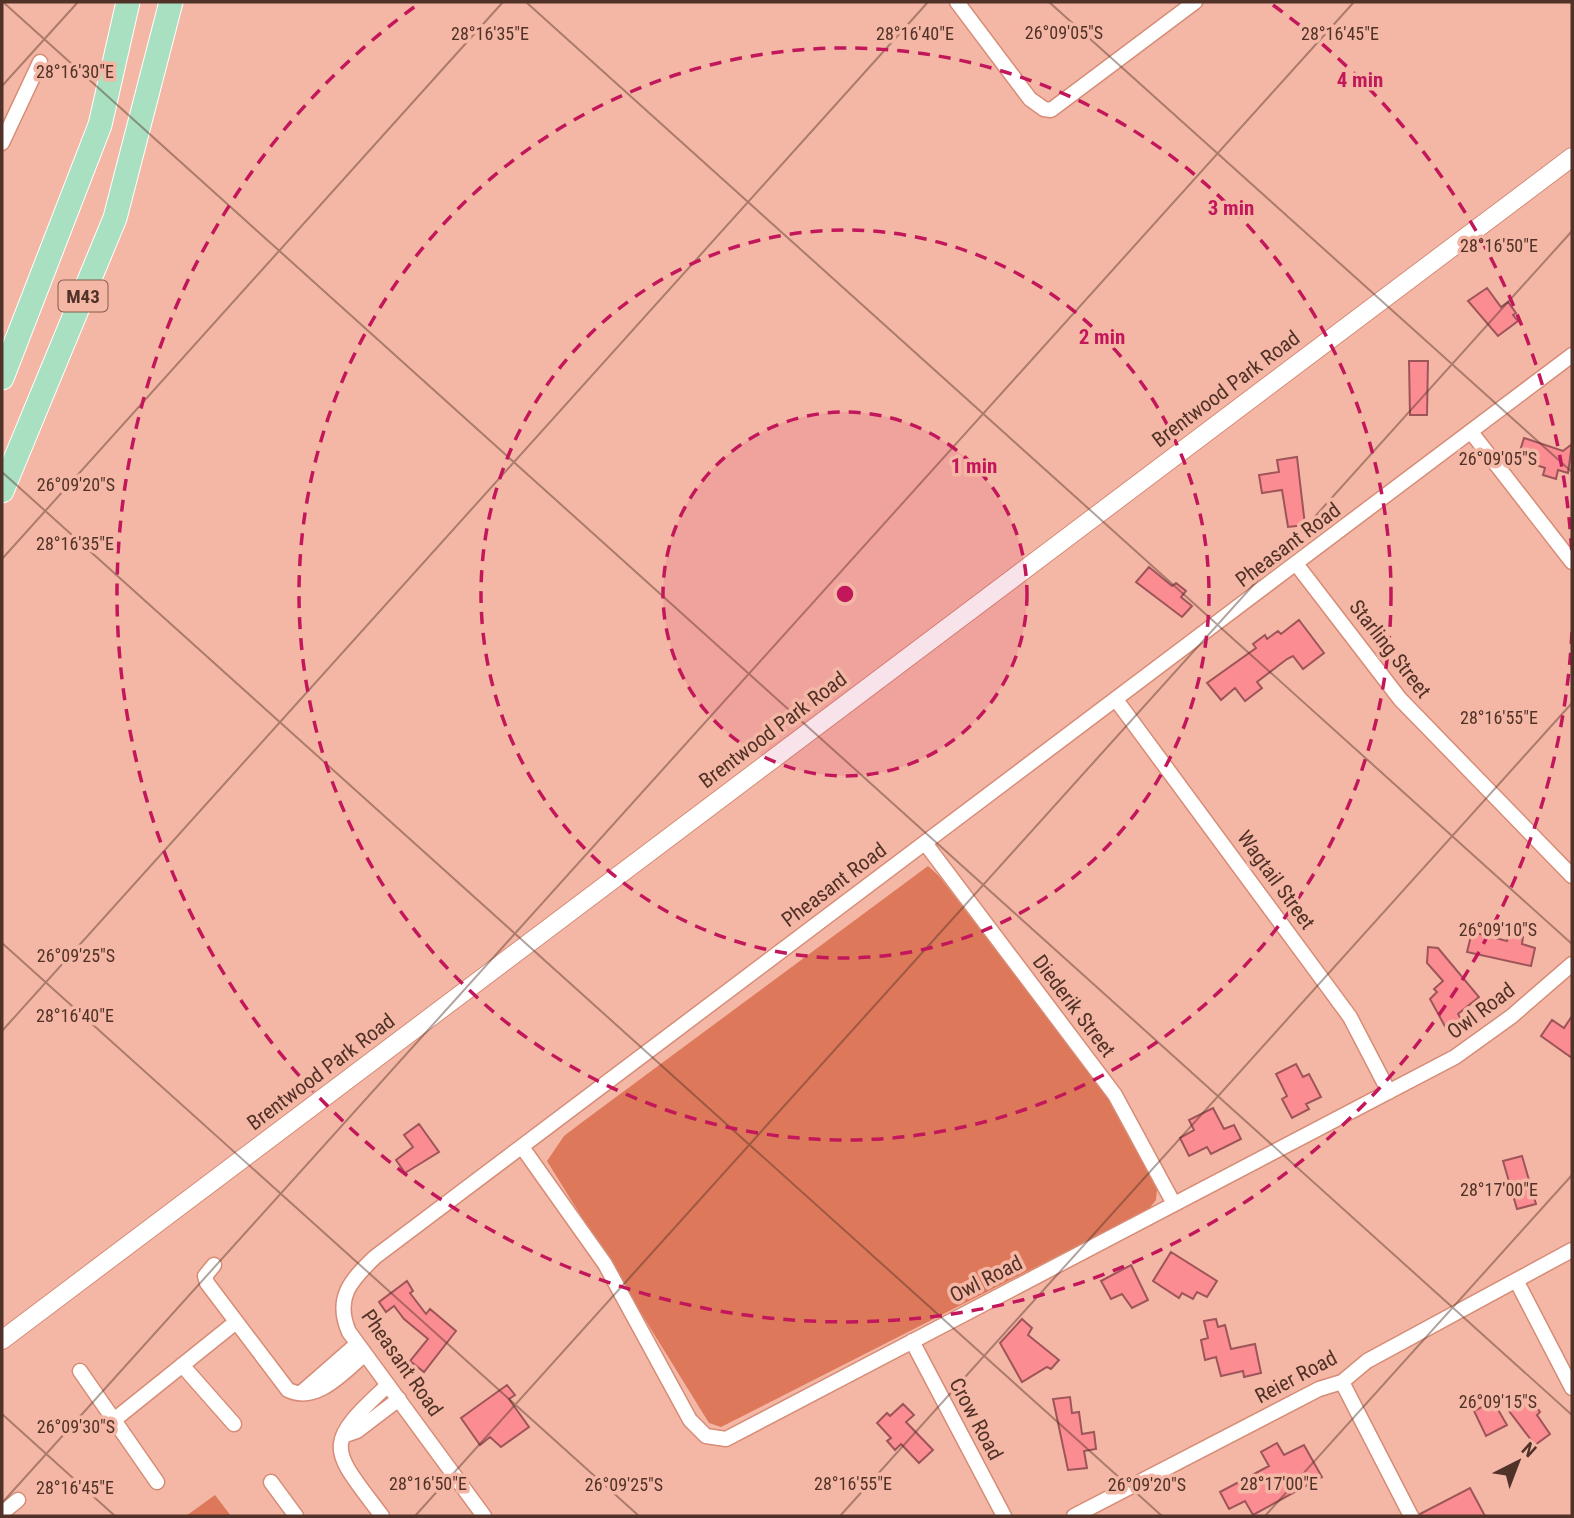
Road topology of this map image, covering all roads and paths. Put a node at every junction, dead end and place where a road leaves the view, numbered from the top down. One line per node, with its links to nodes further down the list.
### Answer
1 (128, 2): 9 (main road, M43)
2 (171, 2): 11 (main road, M43)
3 (957, 2): 4 (street)
4 (1195, 2)
5 (40, 62): 6 (street)
6 (2, 143)
7 (1572, 157): 26 (street, Brentwood Park Road)
8 (1572, 355): 10 (street, Pheasant Road)
9 (2, 378)
10 (1471, 432): 13 (street); 14 (street, Pheasant Road)
11 (11, 449): 12 (main road, M43)
12 (2, 491)
13 (1572, 562)
14 (1297, 565): 15 (street, Pheasant Road); 17 (street, Starling Street)
15 (1117, 701): 16 (street, Pheasant Road); 19 (street, Wagtail Street)
16 (925, 843): 20 (street, Pheasant Road); 21 (street, Diederik Street)
17 (1572, 876)
18 (1572, 964): 19 (street, Owl Road)
19 (1389, 1092): 21 (street, Owl Road)
20 (522, 1147): 27 (street, Owl Road); 28 (street, Pheasant Road)
21 (1174, 1205): 27 (street, Owl Road)
22 (1572, 1250): 24 (street, Reier Road)
23 (214, 1265): 25 (street)
24 (1517, 1282): 31 (street, Reier Road); 33 (street)
25 (236, 1322): 28 (street); 29 (street)
26 (2, 1340)
27 (912, 1341): 45 (street, Crow Road)
28 (361, 1349): 32 (street, Pheasant Road)
29 (182, 1365): 35 (street); 36 (street)
30 (79, 1371): 35 (street)
31 (1342, 1382): 46 (street, Reier Road); 47 (street)
32 (388, 1385): 34 (street, Pheasant Road); 37 (street)
33 (1572, 1388)
34 (399, 1399): 37 (street); 44 (street, Pheasant Road)
35 (114, 1420): 38 (street)
36 (234, 1424)
37 (342, 1436): 43 (street)
38 (157, 1482)
39 (271, 1482): 42 (street)
40 (18, 1500): 41 (street)
41 (2, 1513)
42 (296, 1516)
43 (382, 1516)
44 (484, 1516)
45 (1004, 1516)
46 (1074, 1516)
47 (1411, 1516)

